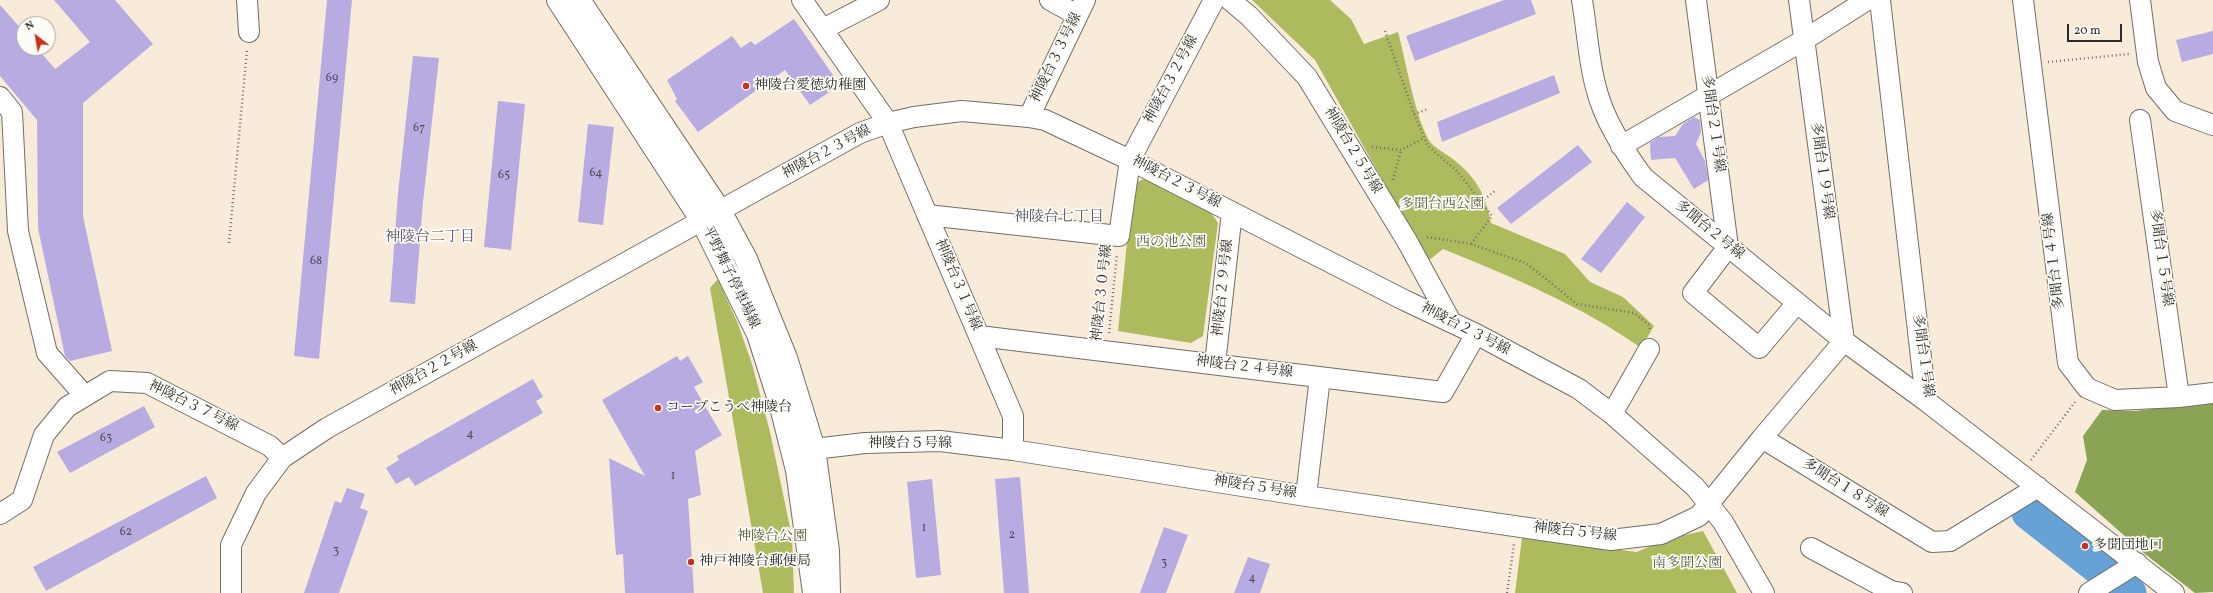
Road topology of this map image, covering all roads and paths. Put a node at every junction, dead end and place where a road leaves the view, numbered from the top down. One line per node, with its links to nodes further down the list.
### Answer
1 (247, 0): 19 (street)
2 (558, 0): 41 (main road, 平野舞子停車場線)
3 (579, 0): 41 (main road, 平野舞子停車場線)
4 (802, 0): 17 (street, 神陵台３１号線)
5 (879, 0): 17 (street)
6 (1050, 0): 16 (street)
7 (1214, 0): 35 (street, 神陵台３２号線)
8 (1230, 0): 48 (street, 神陵台２５号線)
9 (1582, 0): 32 (street, 多聞台２号線)
10 (1696, 0): 23 (street, 多聞台２１号線)
11 (1799, 0): 20 (street, 多聞台１９号線)
12 (1868, 0): 20 (street)
13 (1880, 0): 60 (street, 多聞台１号線)
14 (2023, 0): 22 (street, 多聞台１４号線)
15 (2140, 0): 21 (street)
16 (1081, 7): 27 (street, 神陵台３３号線)
17 (823, 29): 29 (street, 神陵台３１号線)
18 (1385, 31): 26 (path)
19 (249, 32): 44 (path)
20 (1804, 40): 23 (street); 51 (street, 多聞台１９号線)
21 (2147, 53): 22 (path); 30 (street)
22 (2032, 64): 56 (street, 多聞台１４号線)
23 (1708, 96): 32 (street); 46 (street, 多聞台２１号線)
24 (0, 97): 58 (street)
25 (1428, 108): 26 (path)
26 (1414, 114): 31 (path)
27 (1029, 116): 29 (street, 神陵台２３号線); 35 (street, 神陵台２３号線)
28 (2140, 120): 59 (street, 多聞台１５号線)
29 (888, 123): 40 (street, 神陵台３１号線); 41 (street, 神陵台２３号線)
30 (2213, 125)
31 (1424, 138): 34 (path); 38 (path)
32 (1621, 146): 46 (street, 多聞台２号線)
33 (1370, 147): 34 (path)
34 (1401, 150): 36 (path)
35 (1130, 160): 39 (street, 神陵台２３号線); 43 (street, 神陵台３２号線)
36 (1392, 183)
37 (1496, 190): 38 (path)
38 (1481, 202): 45 (path)
39 (1232, 212): 48 (street, 神陵台２３号線); 54 (street, 神陵台２９号線)
40 (927, 215): 43 (street); 50 (street, 神陵台３１号線)
41 (711, 216): 63 (main road, 平野舞子停車場線); 65 (main road, 平野舞子停車場線); 66 (street, 神陵台２２号線)
42 (1422, 233): 45 (path)
43 (1119, 236): 53 (path, 神陵台３０号線)
44 (229, 243)
45 (1471, 244): 52 (path)
46 (1728, 247): 47 (street, 多聞台２号線); 47 (street)
47 (1797, 303): 51 (street, 多聞台２号線)
48 (1450, 320): 49 (street, 神陵台２３号線)
49 (1476, 334): 55 (street, 神陵台２４号線); 61 (street, 神陵台２３号線)
50 (979, 336): 53 (street, 神陵台２４号線); 64 (street, 神陵台３１号線)
51 (1844, 341): 60 (street, 多聞台２号線); 62 (street)
52 (1650, 349): 61 (street)
53 (1107, 351): 54 (street, 神陵台２４号線)
54 (1215, 364): 55 (street, 神陵台２４号線)
55 (1320, 377): 69 (street)
56 (2087, 388): 59 (street, 多聞台１４号線); 67 (path)
57 (2213, 393): 59 (street, 多聞台１４号線)
58 (85, 396): 66 (street, 神陵台３７号線); 71 (street, 神陵台３７号線)
59 (2179, 397)
60 (1926, 401): 67 (street, 多聞台１号線)
61 (1612, 414): 70 (street, 神陵台２３号線)
62 (1762, 438): 68 (street, 多聞台１８号線); 70 (street, 神陵台５号線)
63 (814, 449): 64 (street, 神陵台５号線); 65 (street, 神陵台５号線); 78 (main road, 平野舞子停車場線)
64 (1013, 450): 69 (street, 神陵台５号線)
65 (794, 457): 77 (main road, 平野舞子停車場線)
66 (282, 458): 76 (street, 神陵台２２号線)
67 (2020, 473): 68 (street, 多聞台１号線)
68 (2038, 487): 74 (street, 多聞台１号線)
69 (1306, 496): 72 (street, 神陵台５号線)
70 (1709, 506): 72 (street, 神陵台５号線); 80 (street, 神陵台２３号線)
71 (0, 514)
72 (1516, 526): 79 (path)
73 (1812, 548): 81 (street)
74 (2137, 564): 75 (street); 82 (street, 多聞台１号線)
75 (2103, 584)
76 (231, 593)
77 (814, 593)
78 (829, 593)
79 (1507, 593)
80 (1764, 593)
81 (1902, 593)
82 (2174, 593)

